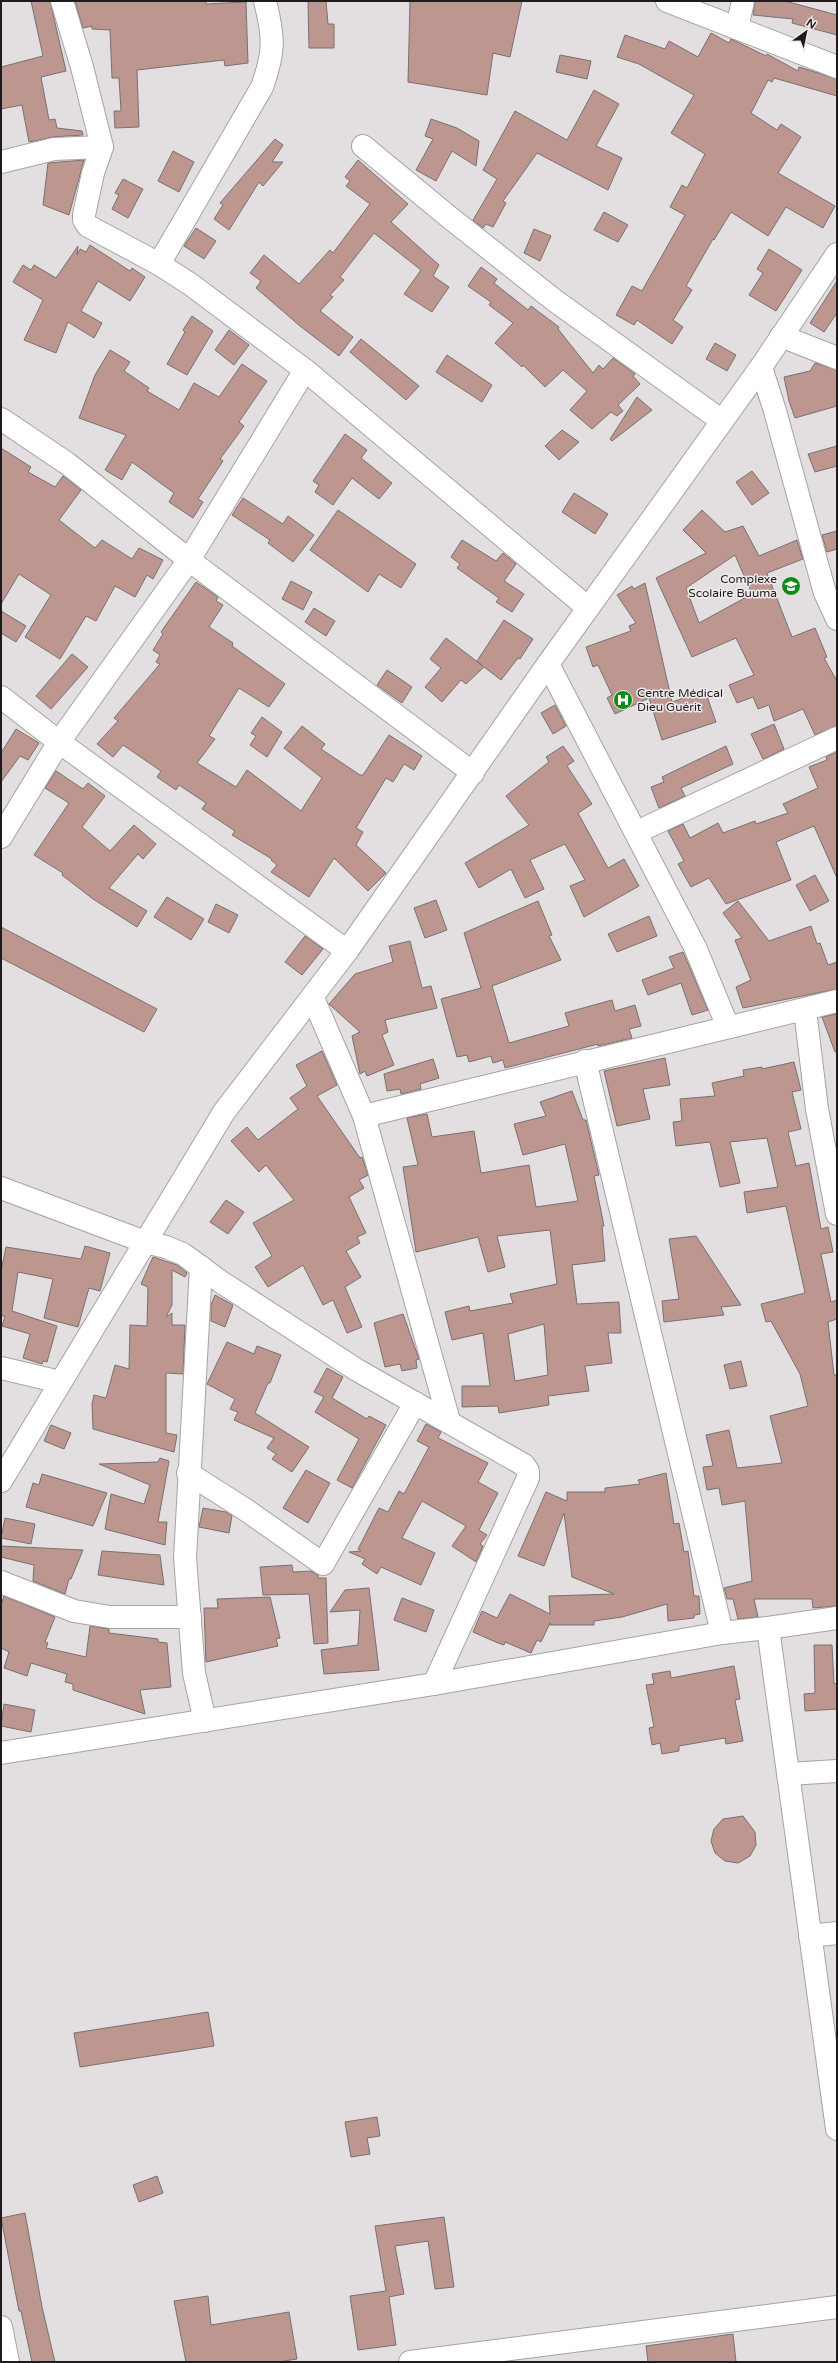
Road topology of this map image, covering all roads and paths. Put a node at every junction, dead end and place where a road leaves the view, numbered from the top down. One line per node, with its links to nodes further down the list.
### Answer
1 (62, 1): 8 (street)
2 (265, 1): 11 (street)
3 (667, 1): 5 (street)
4 (743, 1): 5 (street)
5 (737, 28): 6 (street)
6 (837, 67)
7 (363, 146): 17 (street)
8 (102, 147): 9 (street); 11 (street)
9 (1, 162)
10 (837, 254): 12 (street)
11 (159, 264): 15 (street)
12 (781, 336): 13 (street); 14 (street)
13 (837, 358)
14 (761, 367): 17 (street); 20 (street)
15 (305, 370): 18 (street); 19 (street)
16 (1, 419): 18 (street)
17 (722, 421): 19 (street)
18 (189, 560): 24 (street); 25 (street)
19 (588, 608): 21 (street)
20 (837, 619)
21 (548, 664): 25 (street); 26 (street)
22 (1, 697): 24 (street)
23 (837, 738): 26 (street)
24 (59, 742): 27 (street); 28 (street)
25 (472, 773): 28 (street)
26 (637, 832): 32 (street)
27 (1, 837)
28 (347, 951): 29 (street)
29 (313, 998): 34 (street); 37 (street)
30 (837, 1001): 31 (street)
31 (805, 1010): 32 (street); 36 (street)
32 (728, 1027): 33 (street)
33 (585, 1061): 34 (street); 49 (street)
34 (364, 1116): 42 (street)
35 (1, 1188): 37 (street)
36 (837, 1214)
37 (145, 1242): 38 (street); 40 (street)
38 (201, 1267): 41 (street); 43 (street)
39 (1, 1368): 40 (street)
40 (60, 1382): 44 (street)
41 (415, 1403): 42 (street); 43 (street)
42 (449, 1421): 50 (street)
43 (188, 1473): 46 (street)
44 (1, 1481)
45 (1, 1582): 46 (street)
46 (190, 1617): 51 (street)
47 (837, 1618): 48 (street)
48 (768, 1628): 49 (street); 54 (street)
49 (722, 1633): 50 (street)
50 (434, 1684): 51 (street)
51 (205, 1721): 52 (street)
52 (1, 1753)
53 (837, 1771): 54 (street)
54 (788, 1774): 56 (street)
55 (837, 1934): 56 (street)
56 (810, 1936): 57 (street)
57 (837, 2129)
58 (837, 2307): 61 (street)
59 (1, 2327): 60 (street)
60 (8, 2362)
61 (410, 2362)

